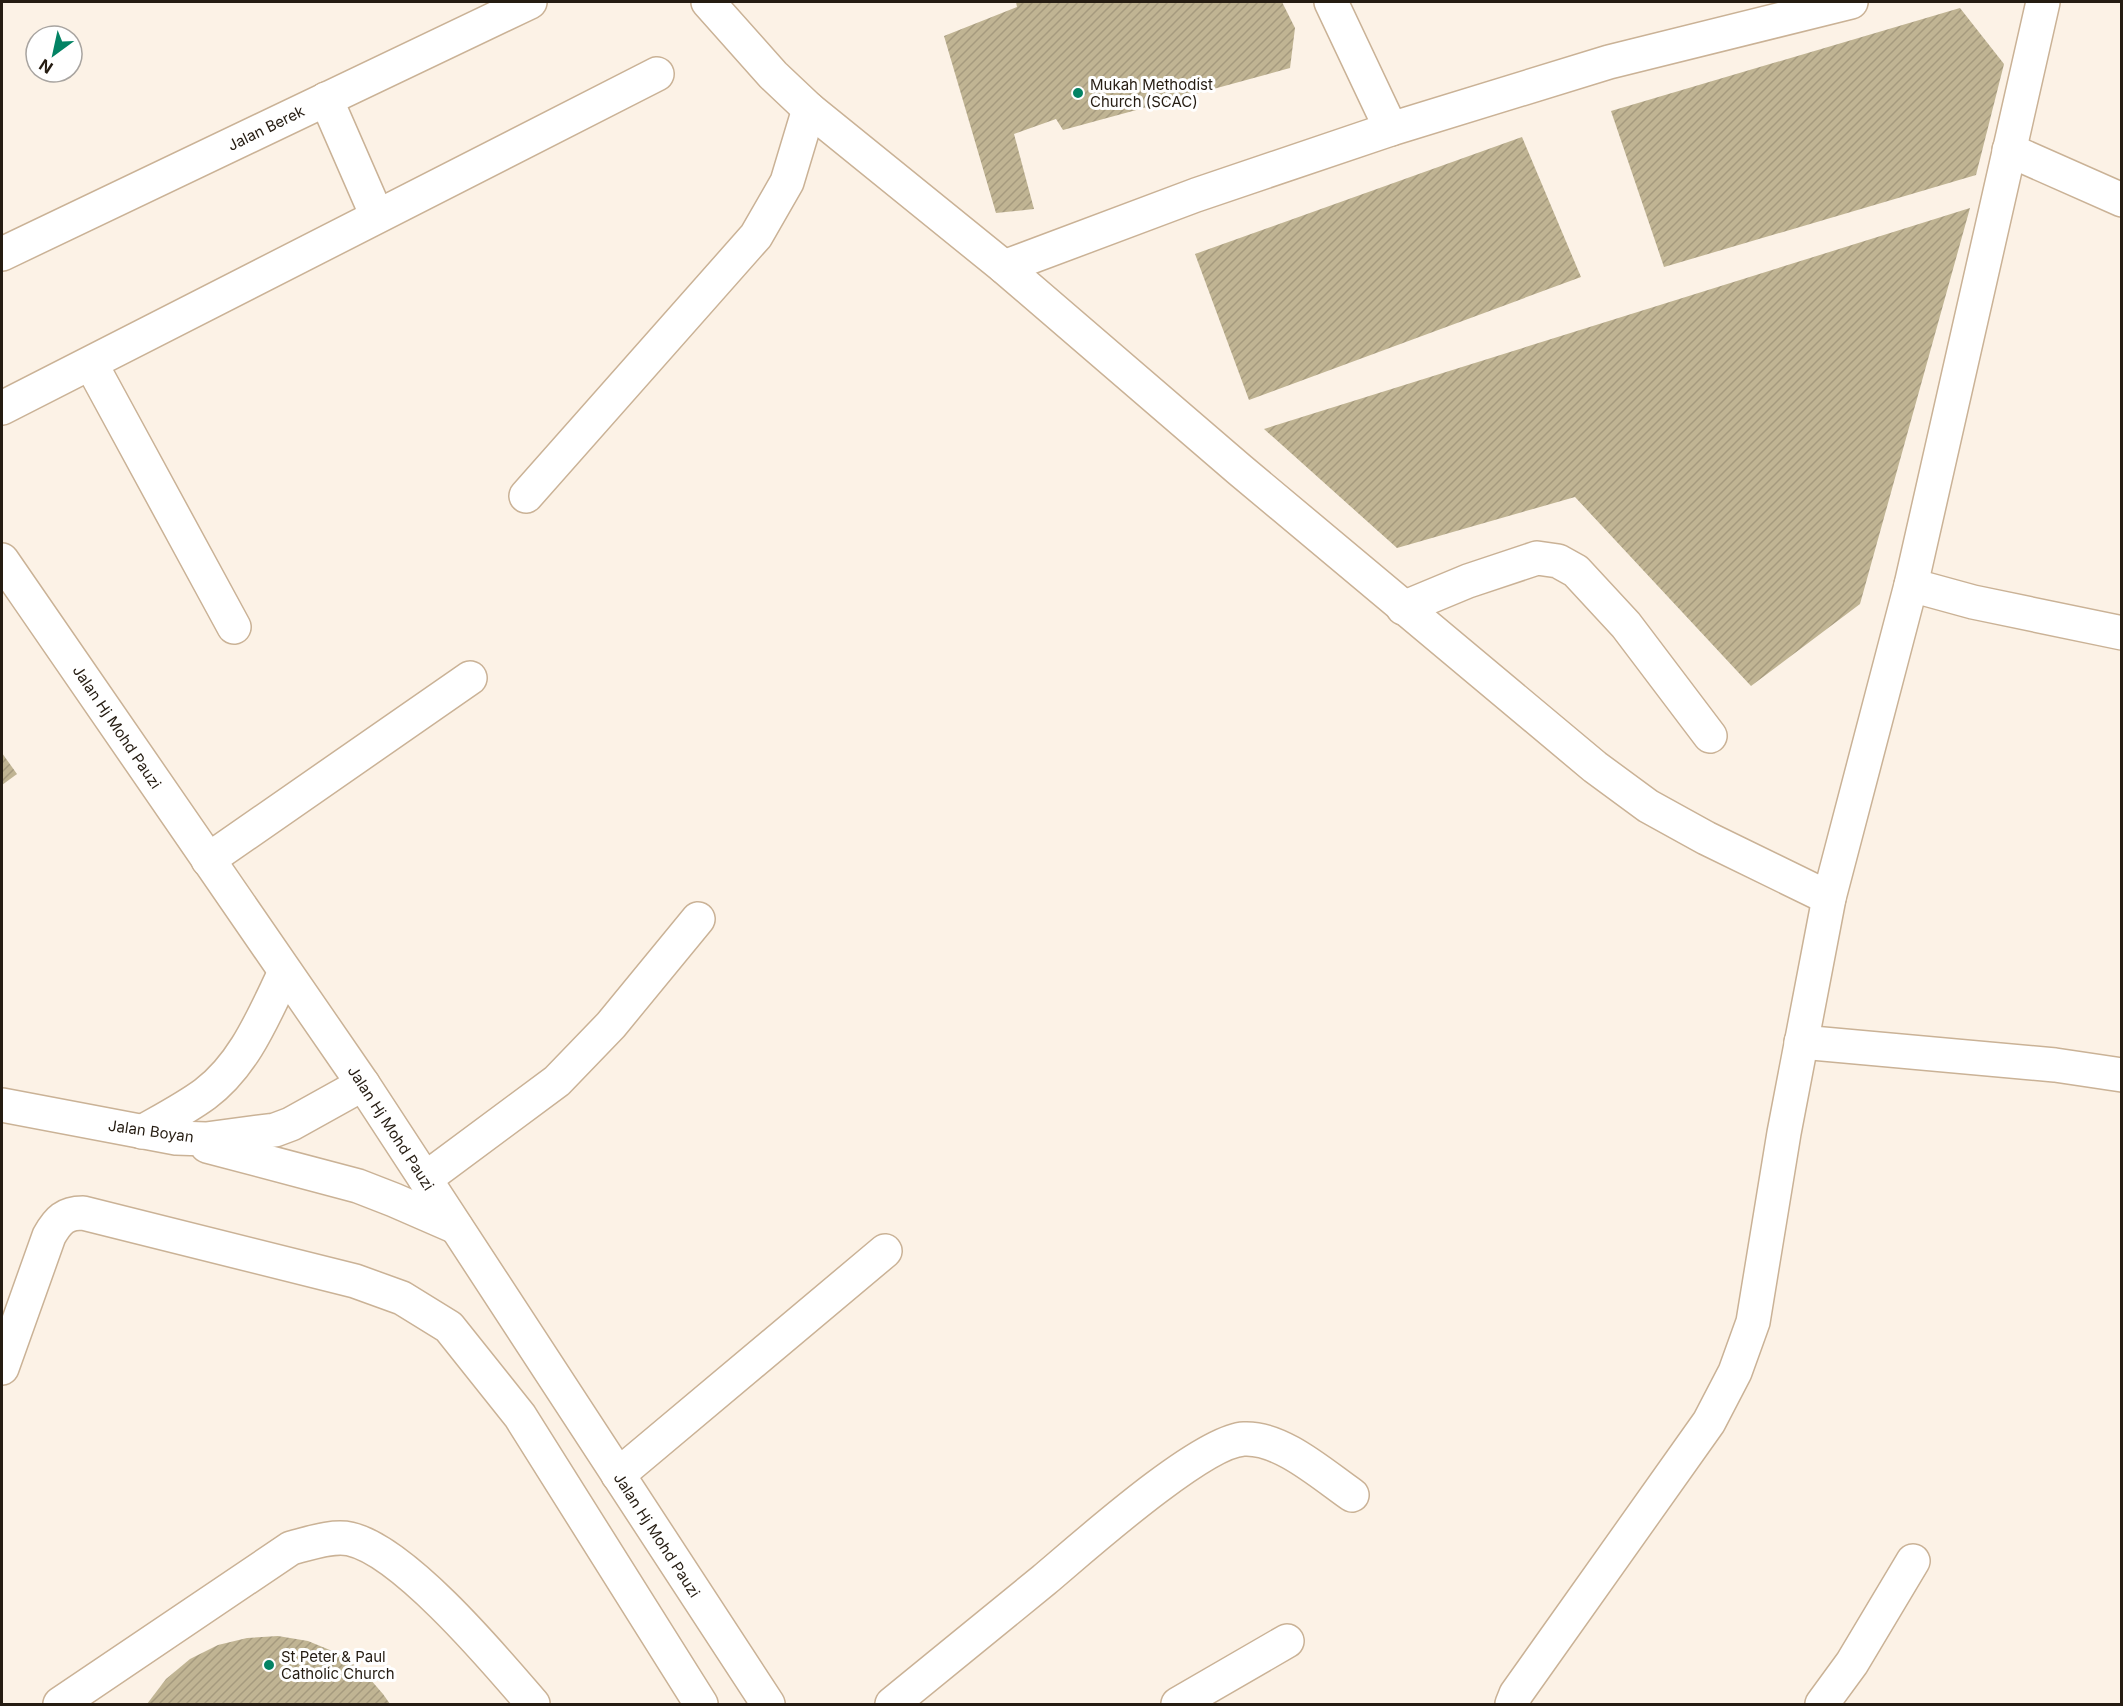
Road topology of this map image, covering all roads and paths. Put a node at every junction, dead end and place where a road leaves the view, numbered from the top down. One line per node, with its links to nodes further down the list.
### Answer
1 (530, 2): 7 (street, Jalan Berek)
2 (708, 2): 8 (street)
3 (1331, 2): 9 (street)
4 (1851, 2): 9 (street)
5 (2043, 2): 10 (street)
6 (657, 74): 12 (street)
7 (326, 99): 12 (street); 13 (street, Jalan Berek)
8 (809, 109): 14 (street); 17 (street)
9 (1390, 129): 14 (street)
10 (2009, 150): 11 (street); 19 (street)
11 (2121, 200)
12 (377, 216): 15 (street)
13 (2, 254)
14 (1004, 267): 20 (street)
15 (90, 364): 16 (street); 21 (street)
16 (2, 408)
17 (526, 496)
18 (2, 560): 25 (street, Jalan Hj Mohd Pauzi)
19 (1911, 585): 22 (street); 26 (street)
20 (1403, 608): 24 (street); 26 (street)
21 (234, 627)
22 (2121, 633)
23 (470, 678): 25 (street)
24 (1710, 736)
25 (208, 860): 28 (street, Jalan Hj Mohd Pauzi)
26 (1829, 898): 29 (street)
27 (698, 919): 35 (street)
28 (285, 972): 31 (street, Jalan Hj Mohd Pauzi); 33 (street)
29 (1801, 1042): 30 (street); 49 (street)
30 (2121, 1075)
31 (363, 1084): 34 (street, Jalan Boyan); 35 (street, Jalan Hj Mohd Pauzi)
32 (2, 1105): 33 (street, Jalan Boyan)
33 (142, 1132): 34 (street, Jalan Boyan)
34 (176, 1138): 36 (street)
35 (425, 1179): 36 (street, Jalan Hj Mohd Pauzi)
36 (456, 1227): 39 (street, Jalan Hj Mohd Pauzi)
37 (885, 1251): 39 (street)
38 (2, 1368): 45 (street)
39 (618, 1475): 46 (street, Jalan Hj Mohd Pauzi)
40 (1352, 1495): 47 (street)
41 (1913, 1561): 50 (street)
42 (1287, 1641): 48 (street)
43 (60, 1704): 44 (street)
44 (533, 1704)
45 (701, 1704)
46 (768, 1704)
47 (892, 1704)
48 (1178, 1704)
49 (1512, 1704)
50 (1822, 1704)

